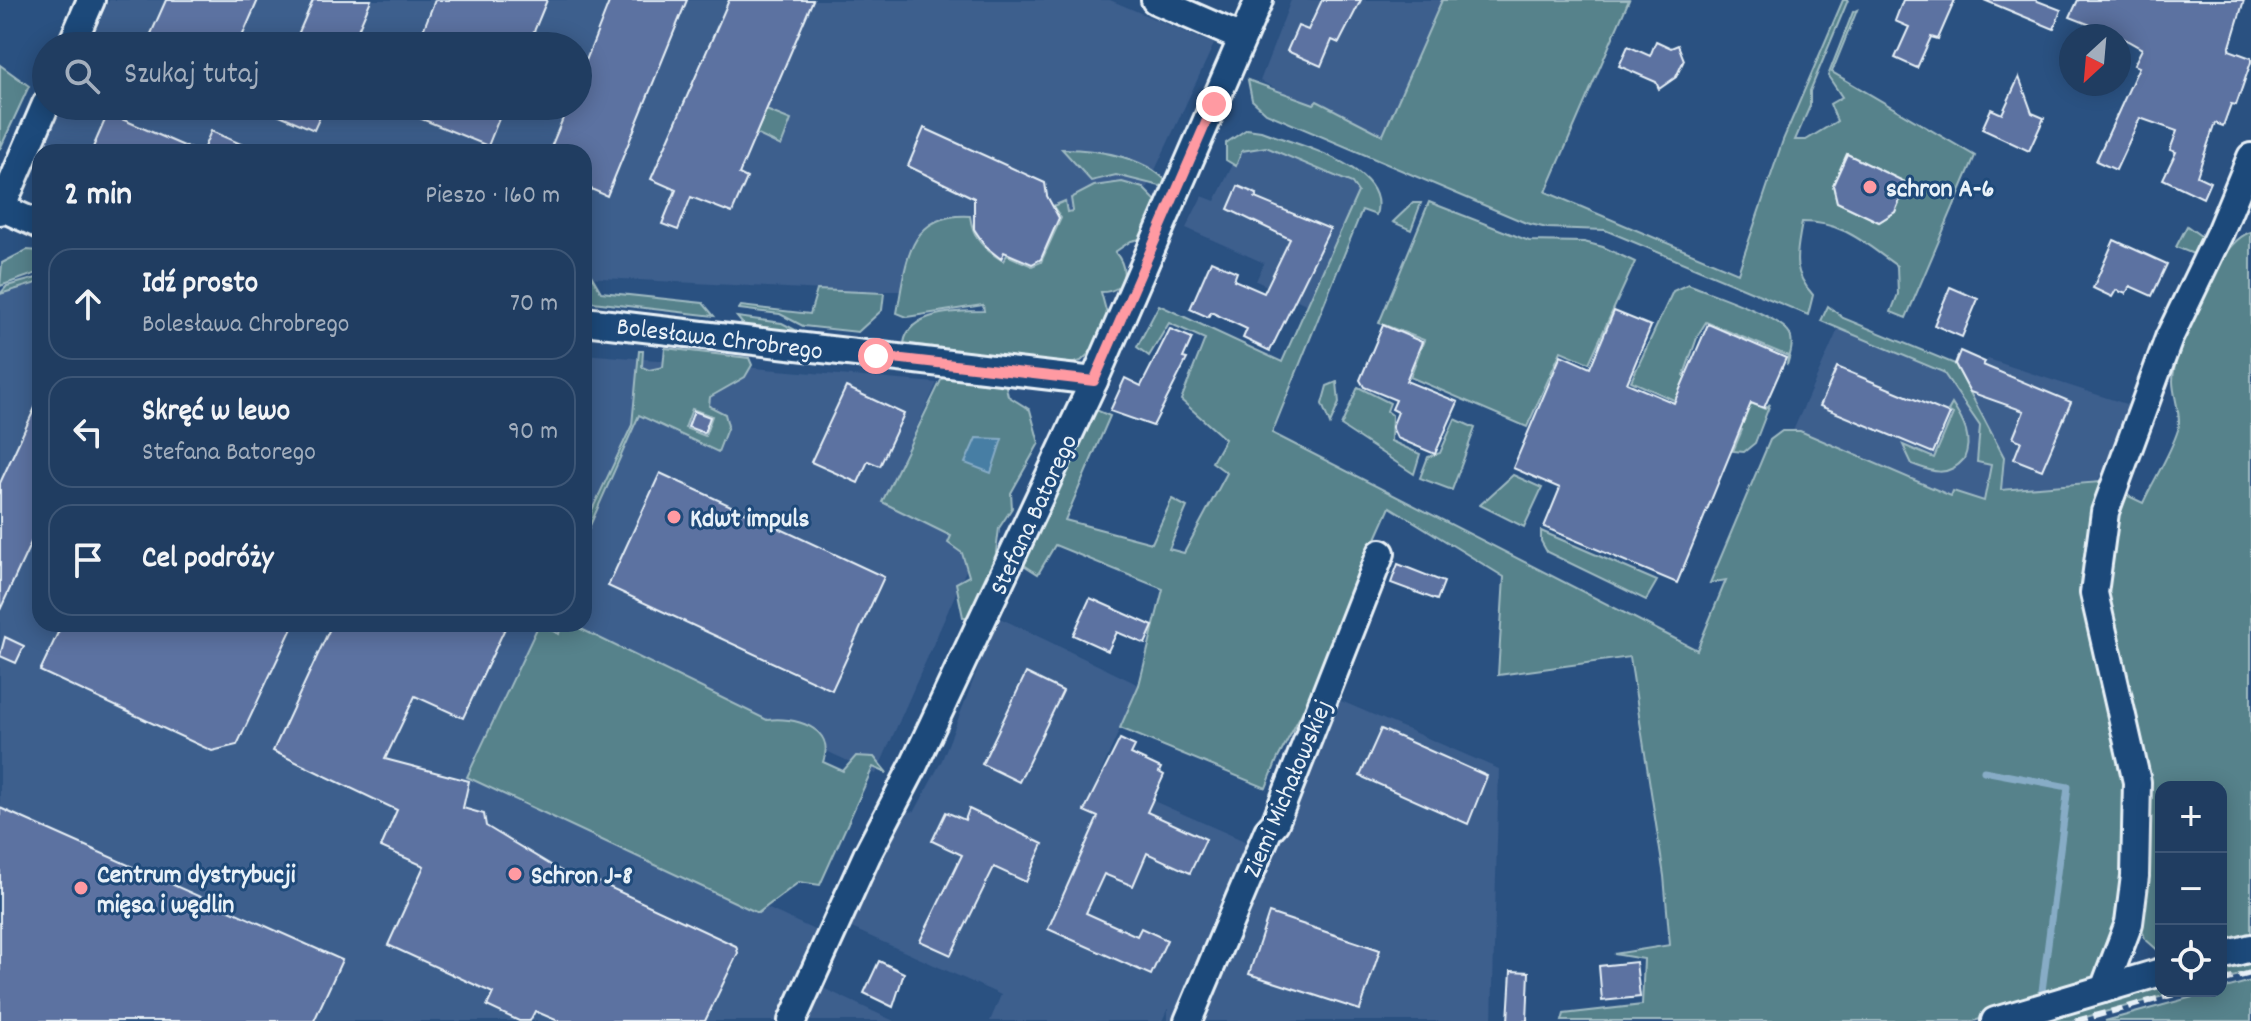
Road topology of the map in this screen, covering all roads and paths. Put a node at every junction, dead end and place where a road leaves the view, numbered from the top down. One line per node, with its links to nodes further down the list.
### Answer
1 (91, 0): 4 (street)
2 (1155, 0): 5 (street)
3 (1259, 0): 5 (street, Stefana Batorego)
4 (77, 32)
5 (1242, 38): 11 (street, Stefana Batorego)
6 (39, 120): 8 (street)
7 (2251, 157): 16 (street)
8 (1, 209): 9 (street)
9 (32, 222)
10 (592, 322): 11 (street, Bolesława Chrobrego)
11 (1094, 381): 17 (street, Stefana Batorego)
12 (1381, 553): 18 (street, Ziemi Michałowskiej)
13 (2251, 948): 14 (street)
14 (2227, 954)
15 (2155, 974): 16 (street)
16 (2104, 989): 19 (street)
17 (792, 1021)
18 (1188, 1021)
19 (1995, 1021)

